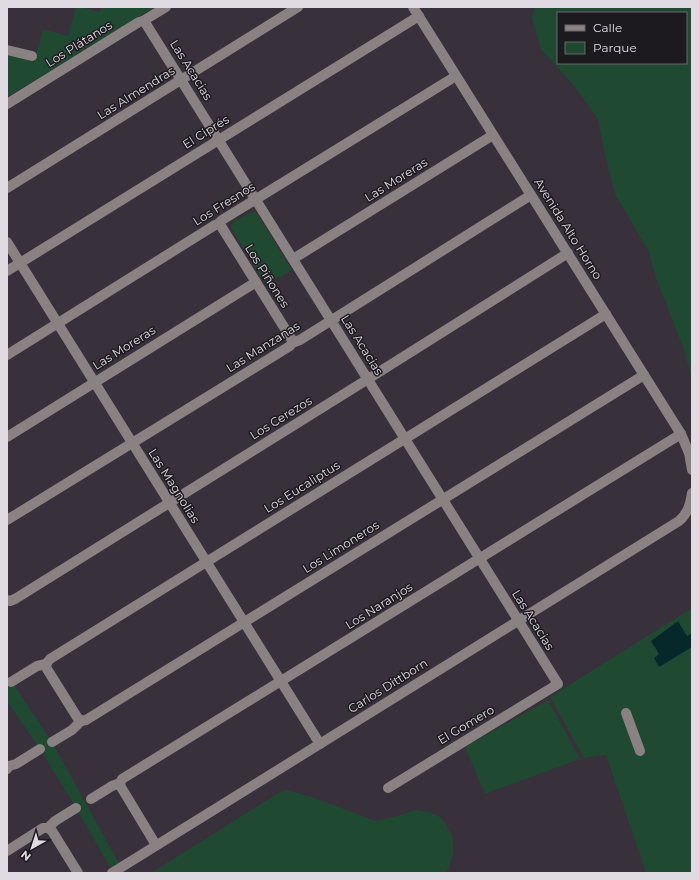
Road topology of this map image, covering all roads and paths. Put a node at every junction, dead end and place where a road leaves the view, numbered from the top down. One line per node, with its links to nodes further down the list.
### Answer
1 (166, 7): 5 (street, Los Plátanos)
2 (298, 7): 9 (street, Las Almendras)
3 (413, 7): 4 (street, Avenida Alto Horno)
4 (419, 16): 8 (street, Avenida Alto Horno); 12 (street, El Ciprés)
5 (143, 21): 9 (street, Las Acacias); 10 (street, Los Plátanos)
6 (7, 50): 7 (street)
7 (32, 56)
8 (456, 76): 11 (street, Avenida Alto Horno); 15 (street, Los Fresnos)
9 (181, 80): 12 (street, Las Acacias); 13 (street, Las Almendras)
10 (7, 104)
11 (493, 135): 14 (street, Avenida Alto Horno); 19 (street, Las Moreras)
12 (219, 140): 15 (street, Las Acacias); 20 (street, El Ciprés)
13 (7, 188)
14 (531, 195): 18 (street, Avenida Alto Horno); 24 (street, Las Manzanas)
15 (256, 199): 16 (street, Los Fresnos); 19 (street, Las Acacias)
16 (218, 224): 22 (street, Los Piñones); 25 (street, Los Fresnos)
17 (7, 242): 20 (street, Las Magnolias)
18 (568, 253): 23 (street, Avenida Alto Horno); 29 (street, Los Cerezos)
19 (293, 259): 24 (street, Las Acacias)
20 (20, 263): 21 (street, El Ciprés); 25 (street, Las Magnolias)
21 (7, 271)
22 (256, 282): 26 (street, Los Piñones); 30 (street, Las Moreras)
23 (606, 314): 28 (street, Avenida Alto Horno); 33 (street, Los Eucaliptus)
24 (331, 320): 26 (street, Las Manzanas); 29 (street, Las Acacias)
25 (58, 323): 27 (street, Los Fresnos); 30 (street, Las Magnolias)
26 (292, 343): 34 (street, Las Manzanas)
27 (7, 355)
28 (644, 375): 31 (street, Avenida Alto Horno); 37 (street, Los Limoneros)
29 (368, 379): 33 (street, Las Acacias); 38 (street, Los Cerezos)
30 (94, 382): 32 (street, Las Moreras); 34 (street, Las Magnolias)
31 (681, 434): 35 (street, Avenida Alto Horno); 40 (street, Los Naranjos)
32 (7, 437)
33 (405, 439): 37 (street, Las Acacias); 41 (street, Los Eucaliptus)
34 (132, 443): 38 (street, Las Magnolias); 39 (street, Las Manzanas)
35 (692, 470)
36 (692, 493): 43 (street, Carlos Dittborn)
37 (442, 499): 40 (street, Las Acacias); 44 (street, Los Limoneros)
38 (170, 502): 41 (street, Las Magnolias); 42 (street, Los Cerezos)
39 (7, 520)
40 (480, 559): 43 (street, Las Acacias); 47 (street, Los Naranjos)
41 (206, 562): 44 (street, Las Magnolias); 45 (street, Los Eucaliptus)
42 (7, 601)
43 (518, 621): 48 (street, Las Acacias); 52 (street, Carlos Dittborn)
44 (244, 622): 47 (street, Las Magnolias); 50 (street, Los Limoneros)
45 (46, 664): 46 (street, Los Eucaliptus); 50 (street)
46 (11, 682)
47 (281, 682): 52 (street, Las Magnolias); 56 (street, Los Naranjos)
48 (558, 684): 57 (street, El Gomero)
49 (626, 713): 54 (street)
50 (81, 721): 51 (street, Los Limoneros)
51 (52, 742)
52 (320, 744): 61 (street, Carlos Dittborn)
53 (40, 749): 55 (street)
54 (640, 751)
55 (8, 764)
56 (120, 783): 58 (street, Los Naranjos); 61 (street)
57 (388, 788)
58 (91, 799)
59 (76, 808): 60 (street)
60 (48, 828): 62 (street); 63 (street)
61 (156, 845): 64 (street, Carlos Dittborn)
62 (7, 851)
63 (78, 873)
64 (112, 873)

